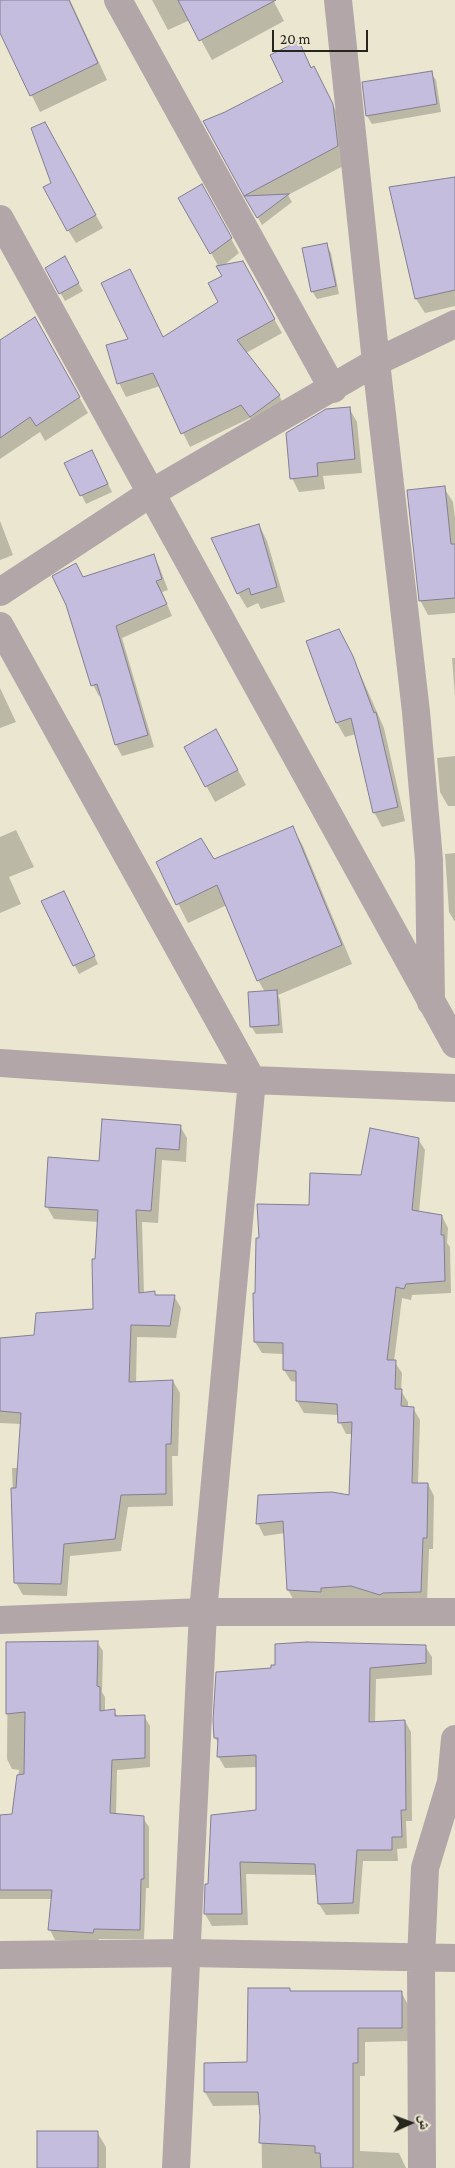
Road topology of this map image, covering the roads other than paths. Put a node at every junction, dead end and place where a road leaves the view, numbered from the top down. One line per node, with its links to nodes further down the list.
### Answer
1 (118, 0): 6 (street)
2 (338, 0): 5 (street)
3 (0, 219): 7 (street)
4 (455, 324): 5 (street)
5 (376, 362): 6 (street); 10 (street)
6 (333, 388): 7 (street)
7 (152, 494): 8 (street); 10 (street)
8 (0, 592)
9 (0, 626): 13 (street)
10 (431, 1002): 11 (street)
11 (455, 1044)
12 (0, 1063): 13 (street)
13 (252, 1080): 14 (street); 15 (street)
14 (455, 1088)
15 (203, 1612): 16 (street); 17 (street); 19 (street)
16 (455, 1612)
17 (0, 1620)
18 (455, 1739): 22 (street)
19 (188, 1953): 20 (street); 22 (street); 23 (street)
20 (0, 1955)
21 (455, 1958): 22 (street)
22 (421, 1959): 24 (street)
23 (176, 2168)
24 (422, 2168)

